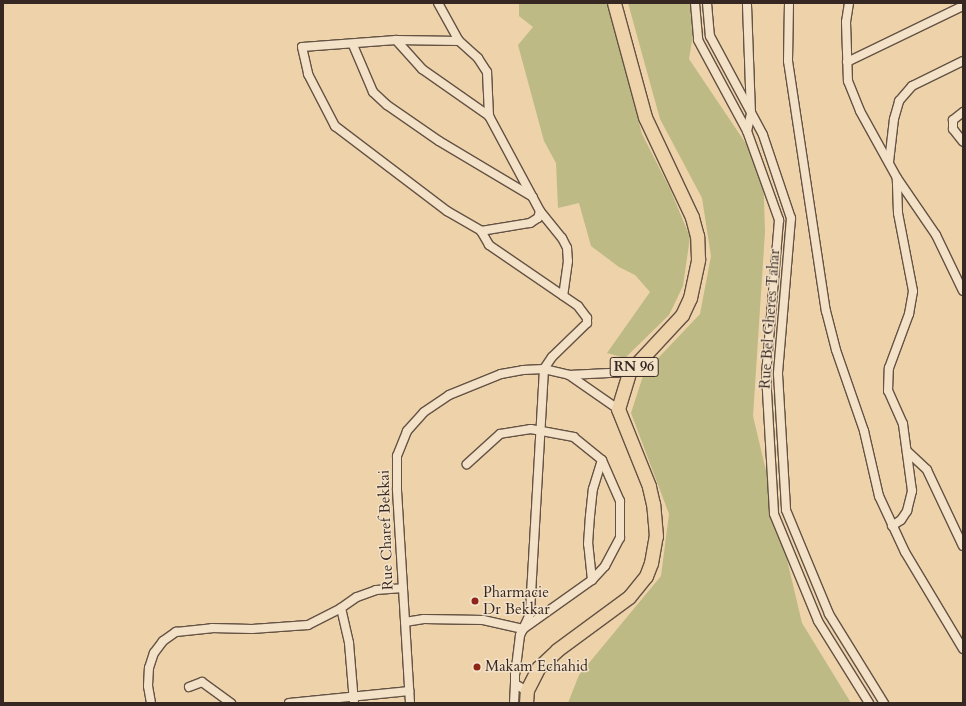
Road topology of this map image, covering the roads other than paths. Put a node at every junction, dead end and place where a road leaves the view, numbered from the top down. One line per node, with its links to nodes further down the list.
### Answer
1 (438, 3): 10 (street)
2 (614, 3): 27 (main road, RN 96)
3 (695, 3): 17 (street, Rue Bel Gheres Tahar)
4 (707, 3): 15 (street, Rue Bel Gheres Tahar)
5 (748, 3): 15 (street)
6 (789, 3): 34 (street)
7 (849, 3): 13 (street)
8 (963, 6): 13 (street)
9 (396, 40): 10 (street); 11 (street); 16 (street)
10 (459, 41): 16 (street)
11 (353, 45): 21 (street); 23 (street)
12 (963, 61): 19 (street)
13 (847, 62): 19 (street)
14 (963, 112): 18 (street)
15 (751, 114): 17 (street); 56 (street, Rue Bel Gheres Tahar)
16 (489, 116): 21 (street)
17 (747, 131): 55 (street, Rue Bel Gheres Tahar)
18 (963, 142)
19 (889, 162): 20 (street)
20 (897, 178): 24 (street); 31 (street)
21 (533, 197): 22 (street)
22 (540, 211): 23 (street); 25 (street)
23 (481, 231): 25 (street)
24 (963, 291)
25 (563, 296): 26 (street)
26 (544, 369): 28 (street, Rue Charef Bekkai); 30 (street); 37 (street, Rue Charef Bekkai)
27 (629, 372): 28 (street); 29 (main road, RN 96)
28 (576, 377): 29 (street, Rue Charef Bekkai)
29 (618, 409): 47 (main road)
30 (541, 430): 32 (street); 33 (street); 39 (street)
31 (908, 452): 34 (street); 35 (street)
32 (602, 460): 36 (street); 36 (street)
33 (467, 464)
34 (892, 526): 43 (street)
35 (963, 546)
36 (592, 580): 40 (street)
37 (402, 588): 38 (street); 41 (street, Rue Charef Bekkai)
38 (341, 608): 48 (street); 50 (street)
39 (530, 614): 40 (street); 42 (street)
40 (543, 614): 42 (street)
41 (405, 622): 42 (street); 46 (street, Rue Charef Bekkai)
42 (520, 630): 44 (street)
43 (963, 650)
44 (515, 684): 47 (street); 54 (street)
45 (189, 687): 51 (street)
46 (410, 691): 48 (street); 53 (street, Rue Charef Bekkai)
47 (526, 697)
48 (354, 700): 49 (street)
49 (304, 702): 52 (street)
50 (151, 703)
51 (231, 703)
52 (289, 703)
53 (410, 703)
54 (514, 703)
55 (870, 703)
56 (884, 703)

